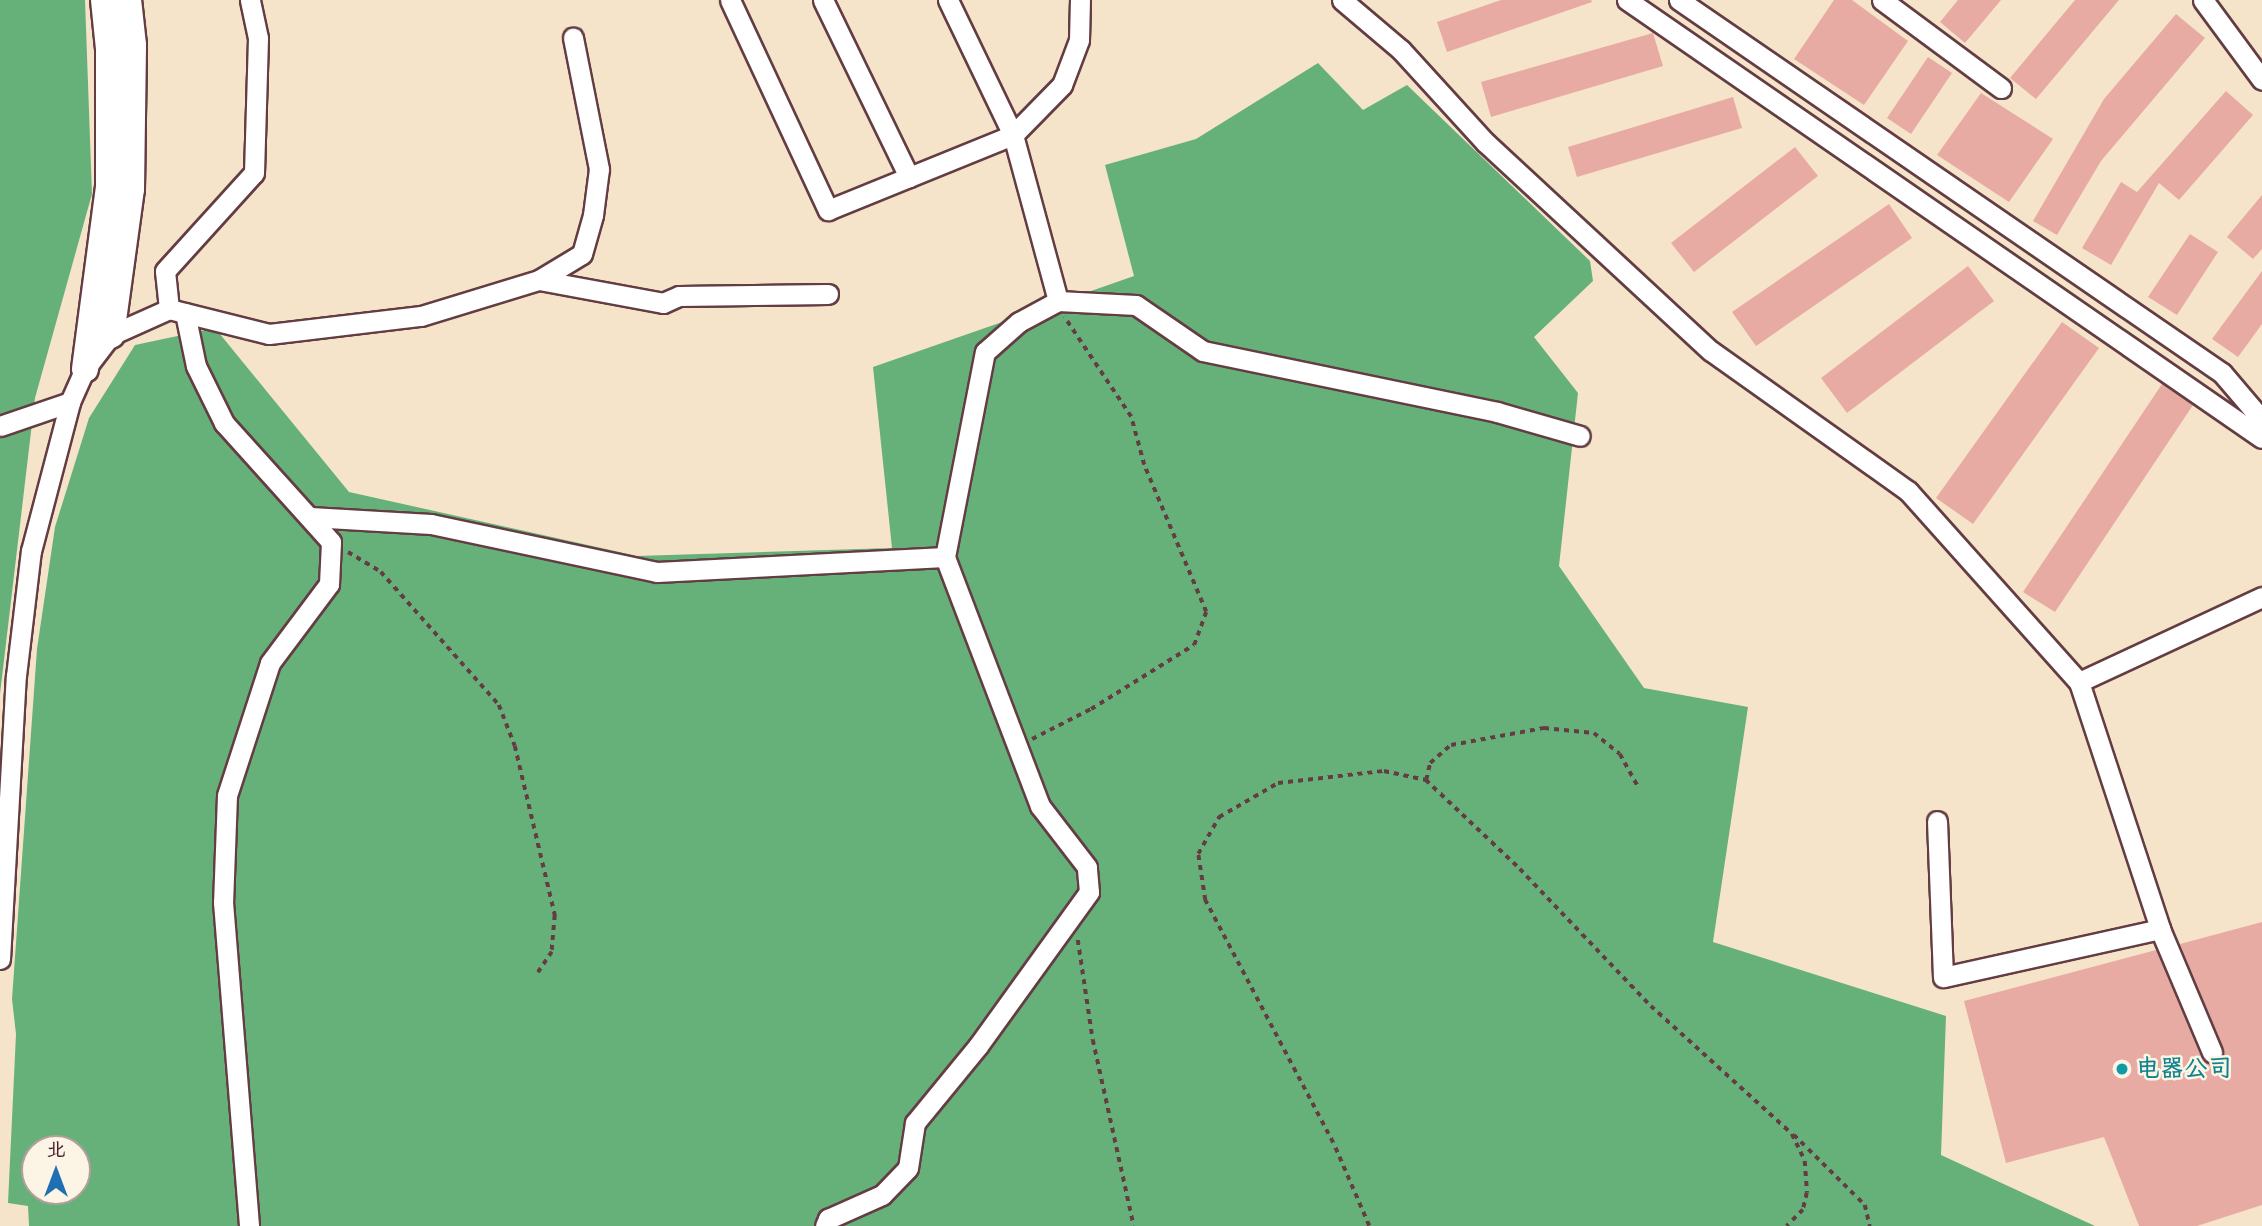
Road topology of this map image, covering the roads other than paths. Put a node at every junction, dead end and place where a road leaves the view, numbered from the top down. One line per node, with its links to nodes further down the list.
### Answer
1 (104, 0): 23 (street)
2 (128, 0): 22 (street)
3 (250, 0): 21 (street)
4 (730, 0): 17 (street)
5 (823, 0): 17 (street)
6 (948, 0): 16 (street)
7 (1080, 0): 16 (street)
8 (1342, 0): 32 (street)
9 (1627, 0): 28 (street)
10 (1679, 0): 25 (street)
11 (1882, 0): 15 (street)
12 (2203, 0): 14 (street)
13 (573, 38): 18 (street)
14 (2262, 80)
15 (2001, 88)
16 (1013, 135): 17 (street); 20 (street)
17 (909, 177)
18 (539, 280): 19 (street); 21 (street)
19 (828, 294)
20 (1058, 301): 27 (street); 30 (street)
21 (177, 311): 22 (street); 29 (street)
22 (111, 335): 23 (street)
23 (85, 369): 24 (street)
24 (70, 402): 26 (street); 35 (street)
25 (2262, 420)
26 (0, 426)
27 (1580, 436)
28 (2262, 438)
29 (310, 517): 30 (street); 37 (street)
30 (945, 557): 38 (street)
31 (2262, 597): 32 (street)
32 (2079, 682): 34 (street)
33 (1937, 821): 34 (street)
34 (2160, 929): 36 (street)
35 (0, 959)
36 (2212, 1052)
37 (249, 1226)
38 (825, 1226)

